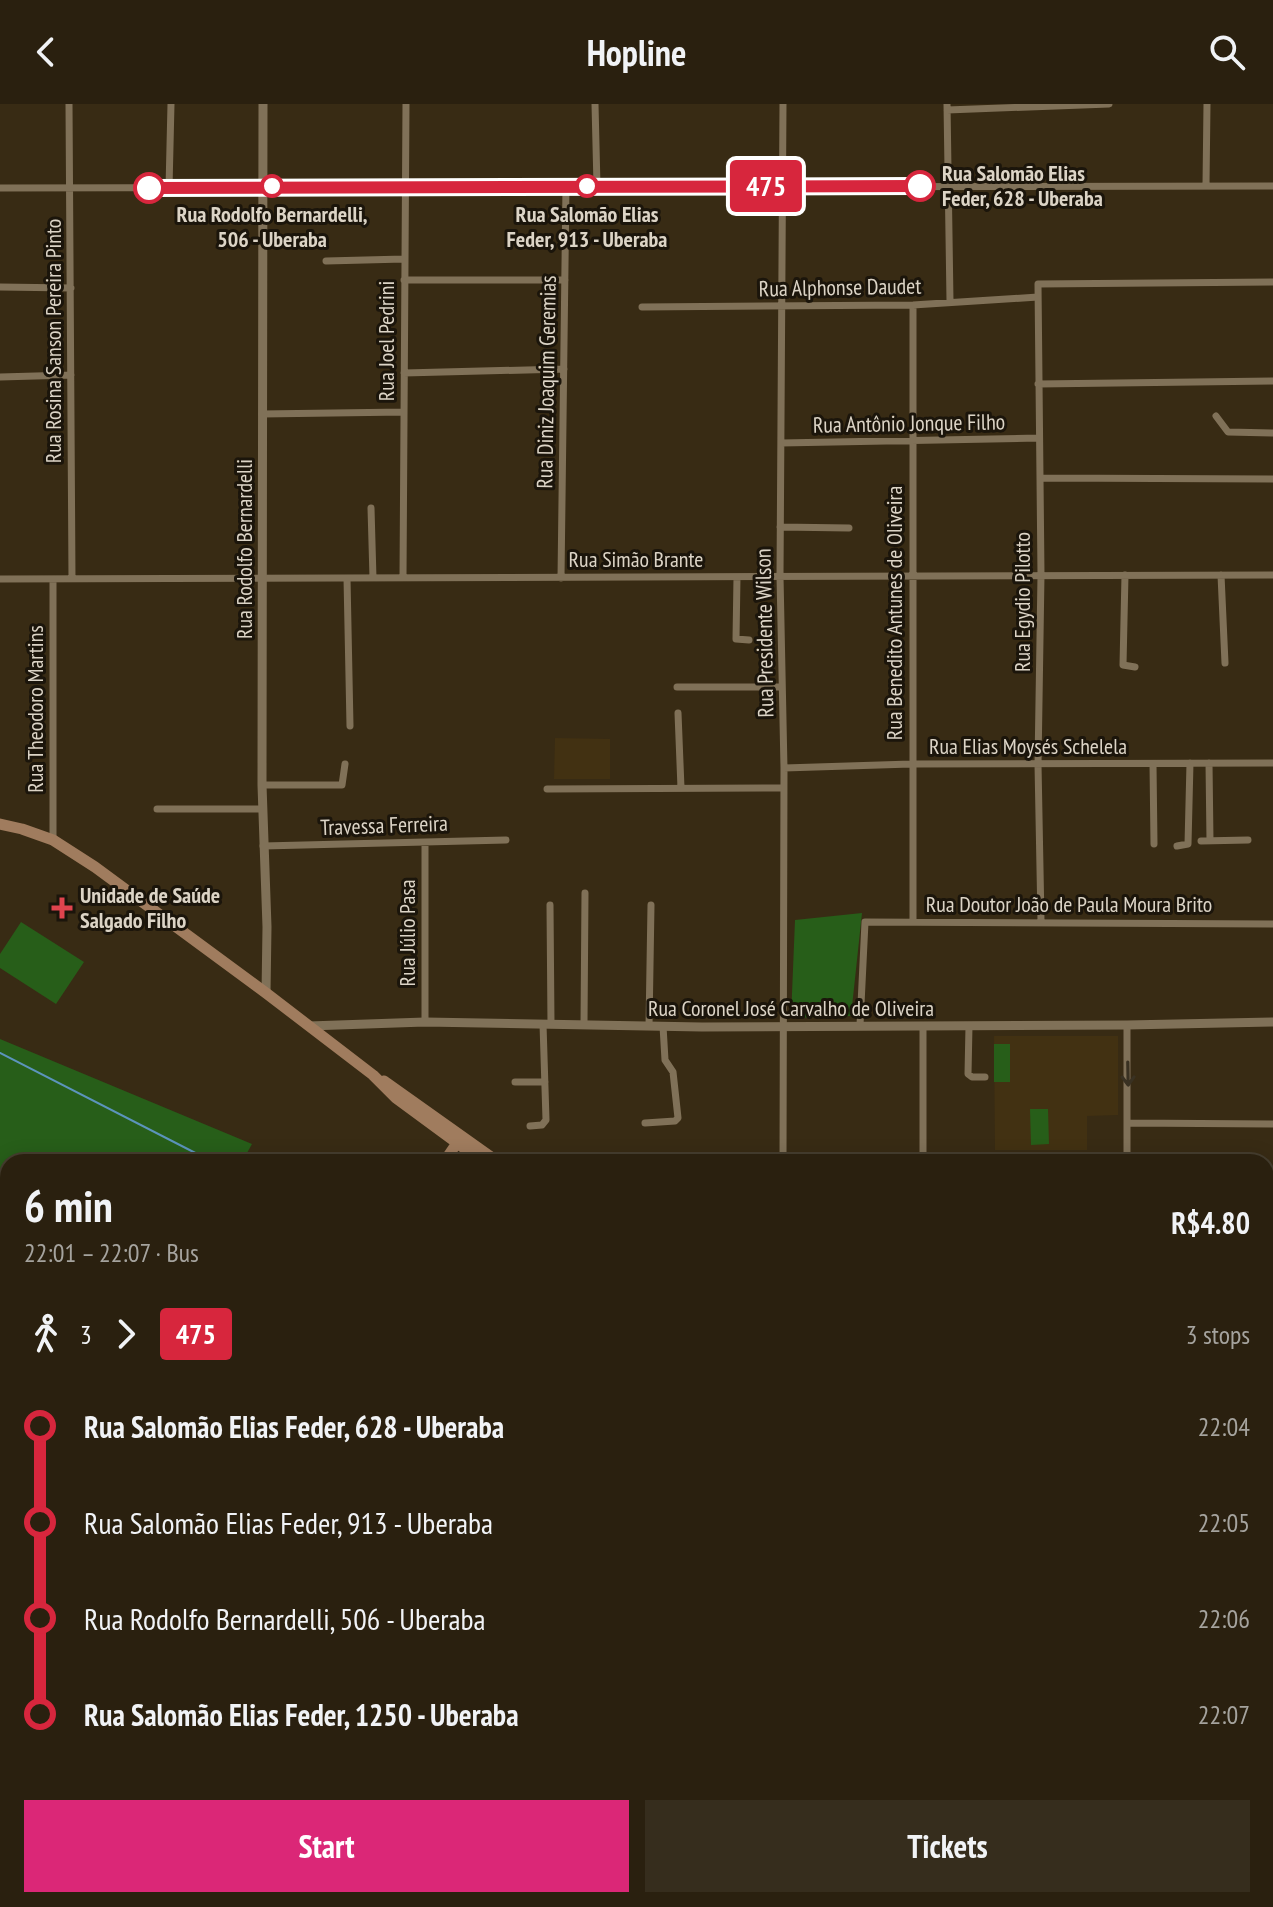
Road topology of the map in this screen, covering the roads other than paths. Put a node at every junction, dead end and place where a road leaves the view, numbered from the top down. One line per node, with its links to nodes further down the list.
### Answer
1 (69, 104): 20 (street, Rua Rosina Sanson Pereira Pinto)
2 (171, 104): 19 (street)
3 (263, 104): 11 (street, Rua Rodolfo Bernardelli)
4 (406, 104): 12 (street, Rua Joel Pedrini)
5 (595, 104): 14 (street)
6 (783, 104): 15 (street, Rua Presidente Wilson)
7 (1109, 104): 9 (street)
8 (1207, 104): 10 (street)
9 (947, 107): 16 (street)
10 (1206, 185): 16 (street); 17 (street)
11 (263, 186): 12 (street); 19 (street); 40 (street, Rua Rodolfo Bernardelli)
12 (404, 186): 13 (street); 21 (street, Rua Joel Pedrini)
13 (566, 186): 14 (street); 24 (street, Rua Diniz Joaquim Geremias)
14 (597, 186): 15 (street)
15 (783, 186): 16 (street); 32 (street, Rua Presidente Wilson)
16 (948, 186): 29 (street)
17 (1273, 186)
18 (0, 188): 20 (street)
19 (169, 188): 20 (street)
20 (70, 189): 27 (street, Rua Rosina Sanson Pereira Pinto)
21 (404, 259): 22 (street); 23 (street, Rua Joel Pedrini)
22 (326, 261)
23 (404, 280): 24 (street); 34 (street, Rua Joel Pedrini)
24 (565, 280): 33 (street, Rua Diniz Joaquim Geremias)
25 (1273, 282): 28 (street, Rua Egydio Pilotto)
26 (0, 287): 27 (street)
27 (71, 288): 35 (street, Rua Rosina Sanson Pereira Pinto)
28 (1038, 297): 29 (street, Rua Alphonse Daudet); 38 (street, Rua Egydio Pilotto)
29 (950, 301): 30 (street, Rua Alphonse Daudet)
30 (913, 305): 32 (street, Rua Alphonse Daudet); 44 (street, Rua Benedito Antunes de Oliveira)
31 (642, 307): 32 (street, Rua Alphonse Daudet)
32 (784, 308): 45 (street, Rua Presidente Wilson)
33 (564, 369): 34 (street); 62 (street, Rua Diniz Joaquim Geremias)
34 (404, 373): 39 (street, Rua Joel Pedrini)
35 (71, 375): 36 (street); 65 (street, Rua Rosina Sanson Pereira Pinto)
36 (0, 377)
37 (1273, 381): 38 (street)
38 (1038, 384): 43 (street, Rua Egydio Pilotto)
39 (404, 412): 40 (street); 61 (street, Rua Joel Pedrini)
40 (262, 414): 58 (street, Rua Rodolfo Bernardelli)
41 (1216, 416): 42 (street)
42 (1273, 433)
43 (1038, 438): 44 (street, Rua Antônio Jonque Filho); 46 (street, Rua Egydio Pilotto)
44 (912, 441): 45 (street, Rua Antônio Jonque Filho); 51 (street, Rua Benedito Antunes de Oliveira)
45 (781, 443): 49 (street, Rua Presidente Wilson)
46 (1040, 478): 47 (street); 52 (street, Rua Egydio Pilotto)
47 (1273, 479)
48 (371, 508): 60 (street)
49 (780, 527): 50 (street); 56 (street, Rua Presidente Wilson)
50 (849, 528)
51 (913, 575): 52 (street, Rua Simão Brante); 56 (street, Rua Simão Brante); 77 (street, Rua Benedito Antunes de Oliveira)
52 (1041, 575): 53 (street, Rua Simão Brante); 78 (street, Rua Egydio Pilotto)
53 (1125, 575): 54 (street, Rua Simão Brante); 68 (street)
54 (1221, 575): 55 (street, Rua Simão Brante); 67 (street)
55 (1273, 575)
56 (780, 576): 57 (street, Rua Simão Brante); 70 (street, Rua Presidente Wilson)
57 (737, 577): 62 (street, Rua Simão Brante); 66 (street)
58 (262, 578): 59 (street, Rua Simão Brante); 65 (street, Rua Simão Brante); 81 (street, Rua Rodolfo Bernardelli)
59 (347, 578): 60 (street, Rua Simão Brante); 72 (street)
60 (373, 578): 61 (street, Rua Simão Brante)
61 (403, 578): 62 (street, Rua Simão Brante)
62 (561, 578)
63 (0, 579): 64 (street, Rua Simão Brante)
64 (53, 579): 65 (street, Rua Simão Brante); 88 (street, Rua Theodoro Martins)
65 (72, 579)
66 (749, 640)
67 (1225, 663)
68 (1135, 667)
69 (677, 687): 70 (street)
70 (782, 687): 80 (street, Rua Presidente Wilson)
71 (678, 713): 82 (street)
72 (350, 726)
73 (1190, 763): 74 (street, Rua Elias Moysés Schelela); 79 (street, Rua Elias Moysés Schelela); 96 (street)
74 (1209, 763): 75 (street, Rua Elias Moysés Schelela); 92 (street)
75 (1273, 763)
76 (345, 764): 81 (street)
77 (911, 764): 78 (street, Rua Elias Moysés Schelela); 80 (street, Rua Elias Moysés Schelela); 100 (street, Rua Benedito Antunes de Oliveira)
78 (1038, 764): 79 (street, Rua Elias Moysés Schelela); 101 (street, Rua Egydio Pilotto)
79 (1153, 764): 94 (street)
80 (784, 768): 83 (street, Rua Presidente Wilson)
81 (262, 785): 86 (street, Rua Rodolfo Bernardelli)
82 (681, 788): 83 (street); 84 (street)
83 (784, 788): 108 (street, Rua Presidente Wilson)
84 (547, 789)
85 (157, 809): 86 (street)
86 (262, 809): 95 (street, Rua Rodolfo Bernardelli)
87 (0, 824): 88 (main road)
88 (53, 840): 103 (main road)
89 (506, 840): 93 (street, Travessa Ferreira)
90 (1248, 840): 92 (street)
91 (1201, 841): 92 (street)
92 (1210, 841)
93 (425, 844): 95 (street, Travessa Ferreira); 104 (street, Rua Júlio Pasa)
94 (1154, 844)
95 (263, 846): 103 (street, Rua Rodolfo Bernardelli)
96 (1177, 846)
97 (585, 893): 107 (street)
98 (550, 905): 106 (street)
99 (651, 905): 112 (street)
100 (913, 920): 101 (street, Rua Doutor João de Paula Moura Brito); 109 (street, Rua Doutor João de Paula Moura Brito)
101 (1041, 921): 102 (street, Rua Doutor João de Paula Moura Brito)
102 (1273, 924)
103 (266, 993): 111 (main road)
104 (425, 1022): 106 (street, Rua Coronel José Carvalho de Oliveira); 111 (street, Rua Coronel José Carvalho de Oliveira)
105 (1273, 1022): 110 (street, Rua Coronel José Carvalho de Oliveira)
106 (547, 1024): 107 (street, Rua Coronel José Carvalho de Oliveira); 118 (street)
107 (584, 1025): 112 (street, Rua Coronel José Carvalho de Oliveira)
108 (783, 1025): 109 (street, Rua Coronel José Carvalho de Oliveira); 113 (street, Rua Coronel José Carvalho de Oliveira); 127 (street, Rua Presidente Wilson)
109 (860, 1025): 114 (street, Rua Coronel José Carvalho de Oliveira)
110 (1127, 1025): 115 (street, Rua Coronel José Carvalho de Oliveira); 120 (street, one-way to 120)
111 (309, 1026): 123 (main road)
112 (649, 1026): 113 (street, Rua Coronel José Carvalho de Oliveira)
113 (663, 1026): 119 (street)
114 (923, 1026): 115 (street, Rua Coronel José Carvalho de Oliveira); 128 (street)
115 (969, 1026): 116 (street)
116 (985, 1077)
117 (515, 1082): 118 (street)
118 (545, 1082): 122 (street)
119 (645, 1123)
120 (1128, 1123): 121 (street); 129 (street)
121 (1273, 1124)
122 (530, 1126)
123 (460, 1140): 124 (main road); 125 (main road); 126 (main road)
124 (450, 1154)
125 (475, 1154)
126 (484, 1154)
127 (783, 1154)
128 (923, 1154)
129 (1127, 1154)

